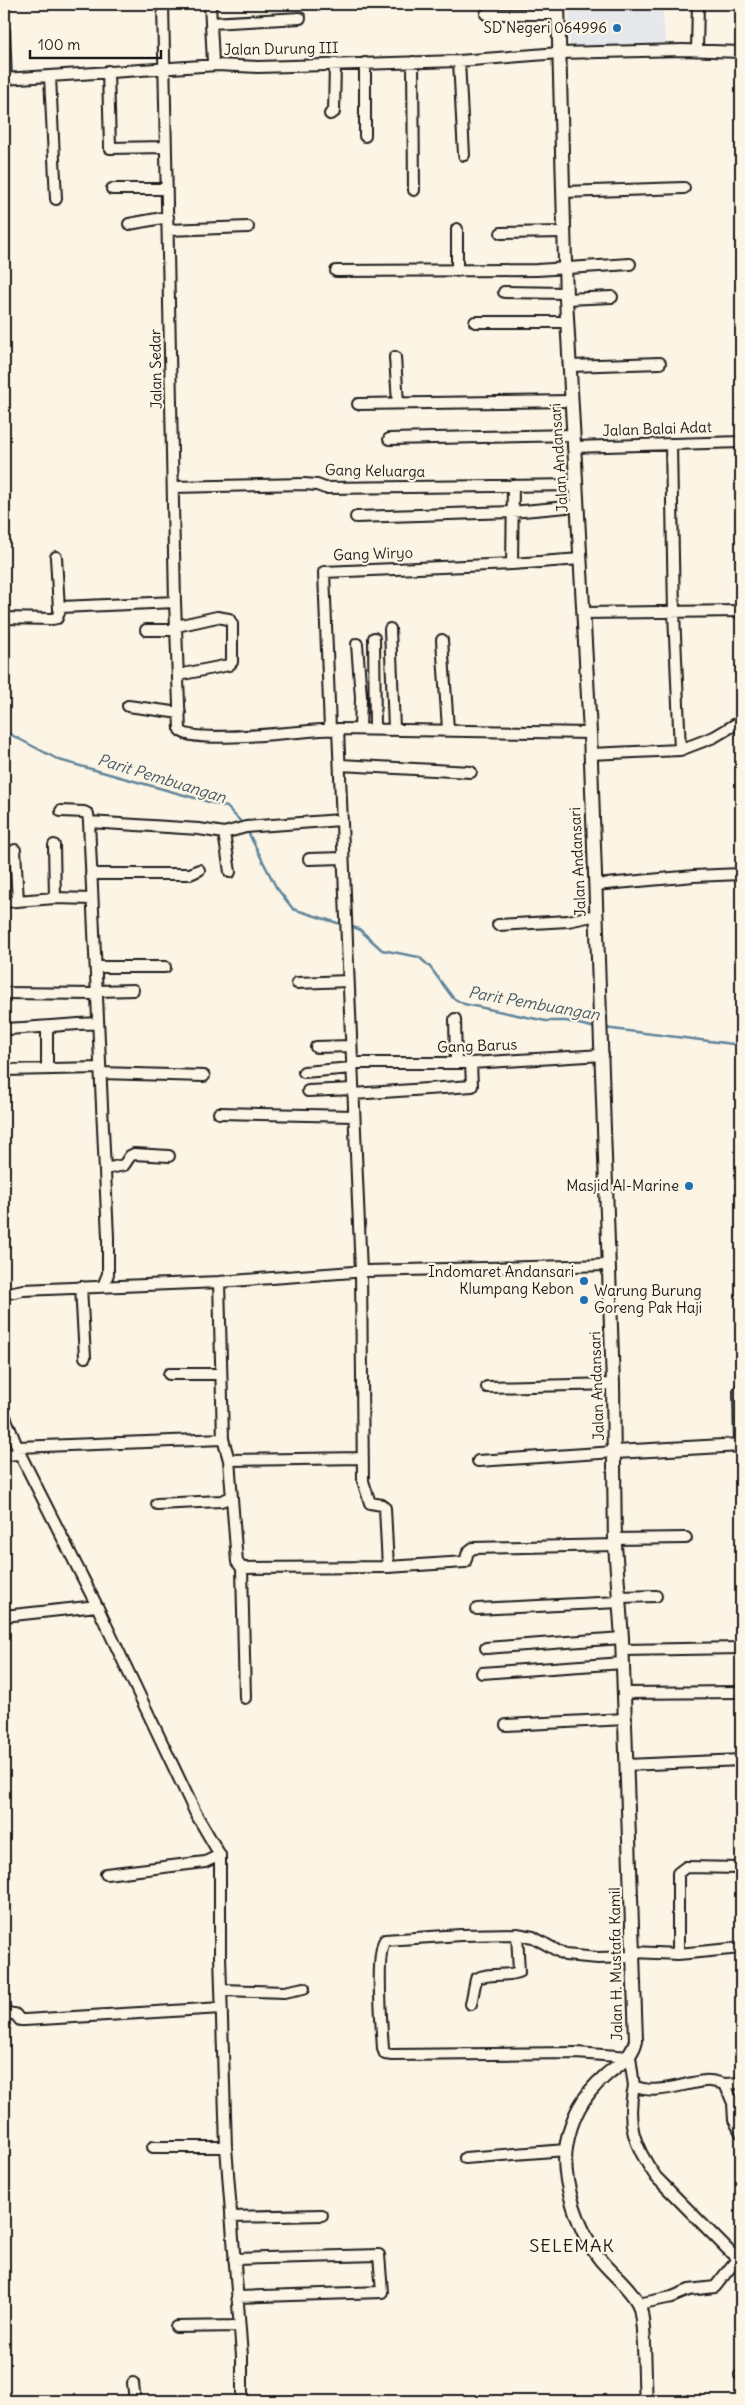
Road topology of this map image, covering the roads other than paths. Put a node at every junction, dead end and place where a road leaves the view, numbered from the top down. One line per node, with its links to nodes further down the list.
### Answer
1 (162, 4): 17 (street, Jalan Sedar)
2 (210, 4): 7 (street)
3 (698, 4): 9 (street)
4 (558, 9): 5 (street); 11 (street, Jalan Andansari)
5 (486, 14)
6 (300, 18): 7 (street)
7 (211, 23): 16 (street)
8 (4, 31): 20 (street)
9 (697, 50): 10 (street, Jalan Durung III); 11 (street, Jalan Durung III)
10 (741, 52)
11 (559, 53): 12 (street, Jalan Durung III); 29 (street, Jalan Andansari)
12 (459, 61): 13 (street, Jalan Durung III); 24 (street)
13 (413, 62): 14 (street, Jalan Durung III); 28 (street)
14 (365, 63): 15 (street, Jalan Durung III); 22 (street)
15 (335, 64): 16 (street, Jalan Durung III); 21 (street)
16 (216, 65): 17 (street, Jalan Durung III)
17 (166, 68): 18 (street, Jalan Durung III); 23 (street, Jalan Sedar)
18 (108, 71): 19 (street, Jalan Durung III); 23 (street)
19 (50, 77): 20 (street, Jalan Durung III); 30 (street)
20 (5, 79)
21 (330, 114)
22 (365, 136)
23 (165, 147): 27 (street, Jalan Sedar)
24 (464, 155)
25 (684, 188): 29 (street)
26 (112, 189): 27 (street)
27 (168, 189): 31 (street, Jalan Sedar)
28 (414, 190)
29 (563, 192): 36 (street, Jalan Andansari)
30 (56, 198)
31 (168, 217): 32 (street); 35 (street, Jalan Sedar)
32 (129, 224)
33 (248, 227): 35 (street)
34 (457, 229): 40 (street)
35 (168, 230): 59 (street, Jalan Sedar)
36 (564, 232): 37 (street); 39 (street, Jalan Andansari)
37 (501, 233)
38 (630, 264): 39 (street)
39 (565, 268): 40 (street); 43 (street, Jalan Andansari)
40 (456, 271): 41 (street)
41 (336, 272)
42 (504, 292): 43 (street)
43 (566, 296): 44 (street); 46 (street, Jalan Andansari)
44 (612, 297)
45 (475, 322): 46 (street)
46 (568, 322): 49 (street, Jalan Andansari)
47 (395, 357): 51 (street)
48 (660, 363): 49 (street)
49 (570, 366): 50 (street, Jalan Andansari)
50 (571, 401): 51 (street); 54 (street, Jalan Andansari)
51 (398, 403): 52 (street)
52 (358, 404)
53 (389, 440): 54 (street, Jalan Balai Adat)
54 (573, 441): 56 (street, Jalan Balai Adat); 58 (street, Jalan Andansari)
55 (741, 442): 56 (street, Jalan Balai Adat)
56 (671, 444): 70 (street)
57 (513, 485): 58 (street, Gang Keluarga); 59 (street, Gang Keluarga); 61 (street)
58 (577, 485): 60 (street, Jalan Andansari)
59 (173, 487): 66 (street, Jalan Sedar)
60 (578, 506): 61 (street); 64 (street, Jalan Andansari)
61 (512, 512): 62 (street); 65 (street)
62 (356, 517)
63 (56, 557): 67 (street)
64 (581, 559): 65 (street, Gang Wiryo); 69 (street, Jalan Andansari)
65 (512, 564): 83 (street, Gang Wiryo)
66 (175, 602): 67 (street); 72 (street, Jalan Sedar)
67 (59, 609): 71 (street)
68 (741, 611): 70 (street)
69 (583, 613): 70 (street); 87 (street, Jalan Andansari)
70 (674, 613): 88 (street)
71 (4, 618)
72 (177, 628): 74 (street); 78 (street, Jalan Sedar); 78 (street)
73 (390, 629): 82 (street)
74 (146, 630)
75 (374, 638): 85 (street)
76 (442, 640): 86 (street)
77 (357, 644): 84 (street)
78 (178, 675): 80 (street, Jalan Sedar)
79 (128, 706): 80 (street)
80 (180, 713): 83 (street, Jalan Sedar)
81 (741, 721): 88 (street)
82 (394, 728): 85 (street); 86 (street)
83 (334, 729): 84 (street); 90 (street)
84 (360, 729): 85 (street)
85 (376, 729)
86 (448, 730): 87 (street)
87 (590, 733): 89 (street, Jalan Andansari)
88 (680, 750): 89 (street)
89 (590, 754): 104 (street, Jalan Andansari)
90 (340, 765): 91 (street); 93 (street)
91 (471, 772)
92 (61, 811): 94 (street)
93 (341, 820): 95 (street); 98 (street)
94 (89, 822): 95 (street); 102 (street)
95 (230, 832): 101 (street)
96 (54, 845): 105 (street)
97 (14, 850): 107 (street)
98 (343, 858): 99 (street); 113 (street)
99 (309, 859)
100 (199, 870): 102 (street)
101 (230, 872)
102 (91, 874): 106 (street)
103 (741, 874): 104 (street)
104 (595, 885): 109 (street, Jalan Andansari)
105 (55, 898): 106 (street); 107 (street)
106 (92, 899): 112 (street)
107 (18, 901): 108 (street)
108 (4, 902)
109 (597, 915): 110 (street); 124 (street, Jalan Andansari)
110 (498, 925)
111 (165, 967): 112 (street)
112 (96, 968): 116 (street)
113 (348, 981): 114 (street); 122 (street)
114 (297, 983)
115 (133, 990): 116 (street)
116 (98, 992): 117 (street); 119 (street)
117 (4, 993)
118 (455, 1019): 126 (street)
119 (98, 1023): 120 (street); 130 (street)
120 (47, 1028): 121 (street); 128 (street)
121 (4, 1029)
122 (351, 1046): 123 (street); 127 (street)
123 (316, 1048)
124 (603, 1055): 125 (street, Gang Barus); 139 (street, Jalan Andansari)
125 (471, 1062): 126 (street, Gang Barus); 134 (street)
126 (456, 1063): 127 (street, Gang Barus)
127 (352, 1065): 131 (street, Gang Barus); 134 (street)
128 (47, 1069): 129 (street); 130 (street)
129 (4, 1070)
130 (100, 1071): 132 (street); 138 (street)
131 (304, 1072)
132 (204, 1076)
133 (308, 1091): 134 (street)
134 (353, 1091): 136 (street)
135 (219, 1113): 136 (street)
136 (354, 1116): 140 (street)
137 (169, 1156): 138 (street)
138 (105, 1169): 142 (street)
139 (609, 1265): 140 (street); 148 (street, Jalan Andansari)
140 (361, 1272): 141 (street); 157 (street)
141 (219, 1282): 142 (street); 147 (street)
142 (104, 1286): 143 (street)
143 (81, 1287): 144 (street); 145 (street)
144 (4, 1294)
145 (85, 1357)
146 (169, 1374): 147 (street)
147 (220, 1374): 152 (street)
148 (613, 1384): 149 (street); 155 (street, Jalan Andansari)
149 (487, 1387)
150 (738, 1391): 153 (street)
151 (4, 1414): 154 (street)
152 (223, 1439): 154 (street); 158 (street)
153 (741, 1445): 155 (street)
154 (19, 1450): 156 (street); 168 (street)
155 (615, 1452): 159 (street); 163 (street, Jalan Andansari)
156 (4, 1455)
157 (363, 1458): 158 (street); 164 (street)
158 (229, 1460): 160 (street)
159 (478, 1460)
160 (232, 1497): 161 (street); 165 (street)
161 (157, 1504)
162 (686, 1538): 163 (street)
163 (614, 1542): 164 (street); 167 (street, Jalan Andansari)
164 (388, 1567): 165 (street)
165 (242, 1568): 178 (street)
166 (656, 1596): 167 (street)
167 (619, 1599): 169 (street); 171 (street, Jalan Andansari)
168 (97, 1606): 170 (street); 183 (street)
169 (477, 1608)
170 (4, 1616)
171 (622, 1644): 172 (street); 173 (street); 174 (street, Jalan Andansari)
172 (486, 1648)
173 (741, 1648)
174 (623, 1663): 175 (street); 177 (street, Jalan Andansari)
175 (482, 1673)
176 (741, 1692): 177 (street)
177 (624, 1693): 179 (street, Jalan Andansari)
178 (245, 1698)
179 (626, 1719): 180 (street); 182 (street, Jalan H. Mustafa Kamil)
180 (506, 1725)
181 (741, 1760): 182 (street)
182 (627, 1765): 188 (street, Jalan H. Mustafa Kamil)
183 (220, 1855): 185 (street); 191 (street)
184 (741, 1868): 189 (street)
185 (106, 1874)
186 (517, 1934): 188 (street); 192 (street); 195 (street)
187 (741, 1948): 189 (street)
188 (633, 1954): 189 (street); 195 (street, Jalan H. Mustafa Kamil)
189 (678, 1954)
190 (304, 1988): 191 (street)
191 (221, 1990): 193 (street)
192 (471, 2004)
193 (221, 2008): 194 (street); 201 (street)
194 (4, 2014)
195 (630, 2057): 198 (street); 202 (street, Jalan H. Mustafa Kamil)
196 (741, 2083): 197 (street)
197 (725, 2084): 198 (street); 199 (street)
198 (634, 2086): 207 (street)
199 (741, 2133)
200 (153, 2147): 201 (street)
201 (226, 2147): 205 (street)
202 (566, 2150): 203 (street); 209 (street, Jalan H. Mustafa Kamil)
203 (465, 2158)
204 (322, 2215): 205 (street)
205 (231, 2217): 206 (street)
206 (234, 2259): 208 (street); 208 (street)
207 (739, 2261): 209 (street)
208 (237, 2297): 210 (street)
209 (638, 2304): 215 (street)
210 (239, 2326): 211 (street); 214 (street)
211 (176, 2327)
212 (133, 2383): 213 (street)
213 (135, 2401)
214 (242, 2401)
215 (646, 2401)

